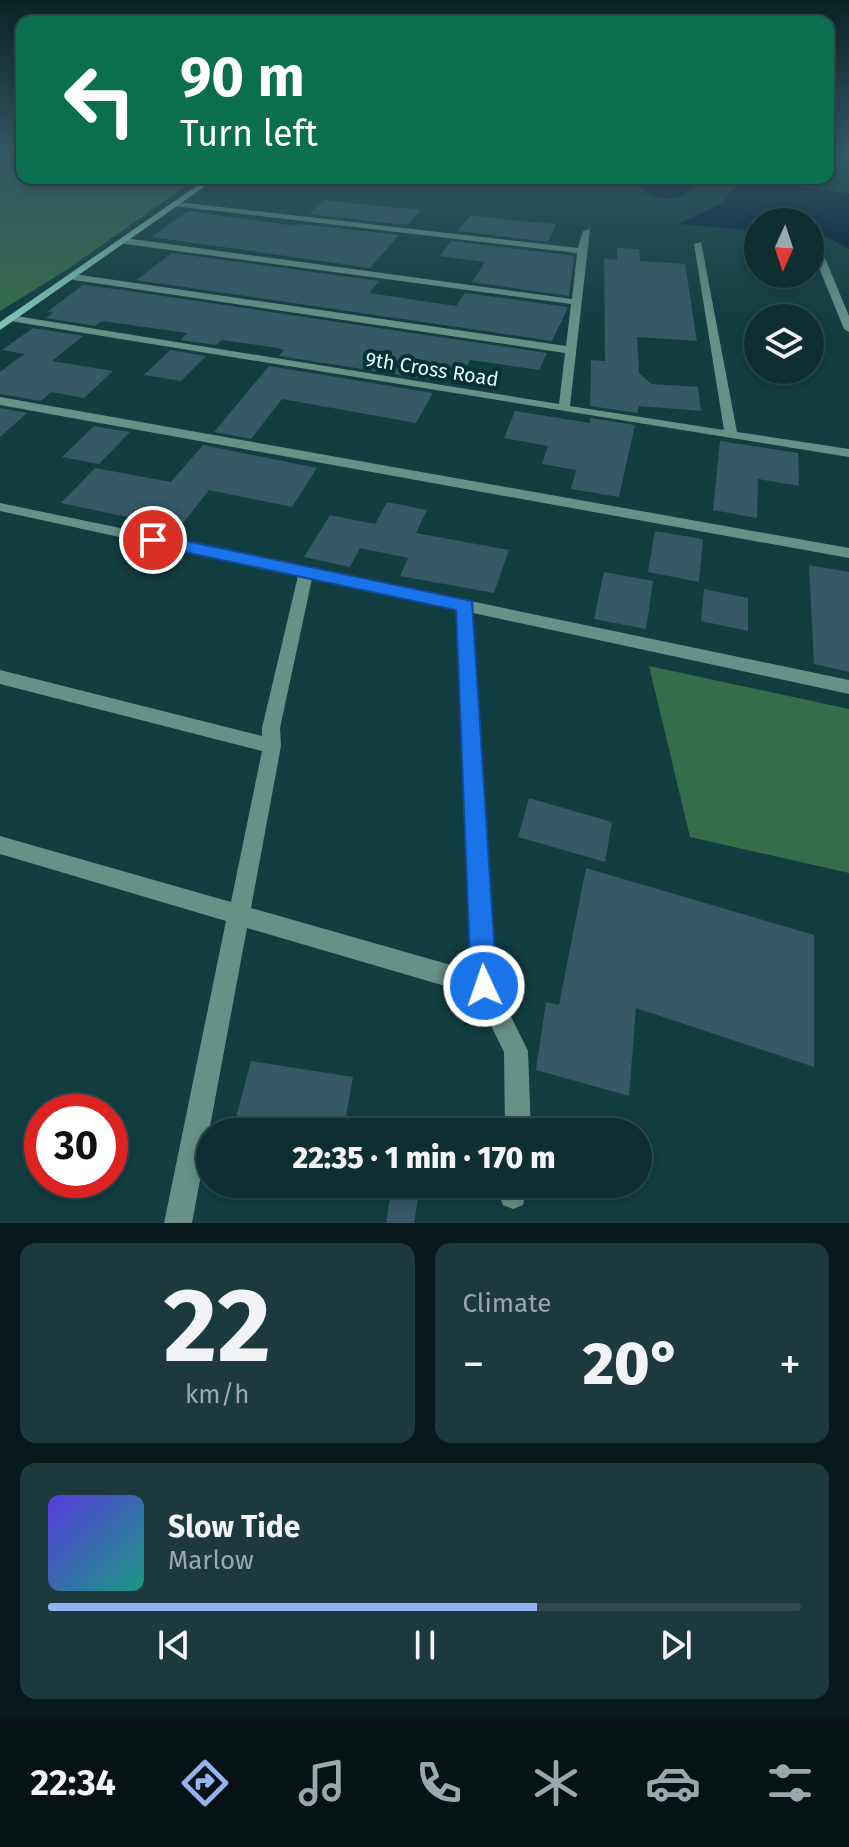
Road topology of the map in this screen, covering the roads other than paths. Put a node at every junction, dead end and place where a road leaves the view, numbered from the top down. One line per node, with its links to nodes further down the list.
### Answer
1 (170, 209): 4 (street)
2 (221, 209): 6 (street)
3 (587, 231): 6 (street)
4 (125, 241): 8 (street); 9 (street)
5 (698, 244): 16 (street)
6 (582, 251): 9 (street)
7 (824, 268): 12 (street)
8 (74, 277): 10 (street); 13 (street)
9 (575, 302): 13 (street)
10 (10, 318): 11 (street); 15 (street, 9th Cross Road)
11 (0, 327)
12 (849, 329)
13 (570, 350): 15 (street)
14 (0, 401): 19 (street)
15 (564, 409): 16 (street, 9th Cross Road)
16 (731, 435): 17 (street, 9th Cross Road)
17 (849, 453)
18 (0, 507): 20 (street)
19 (849, 553)
20 (306, 573): 21 (street); 24 (street)
21 (465, 606): 23 (street); 27 (street)
22 (0, 677): 24 (street)
23 (849, 687)
24 (272, 746): 26 (street)
25 (0, 845): 26 (street)
26 (237, 916): 27 (street); 29 (street)
27 (484, 986): 28 (street)
28 (518, 1118)
29 (178, 1223)

